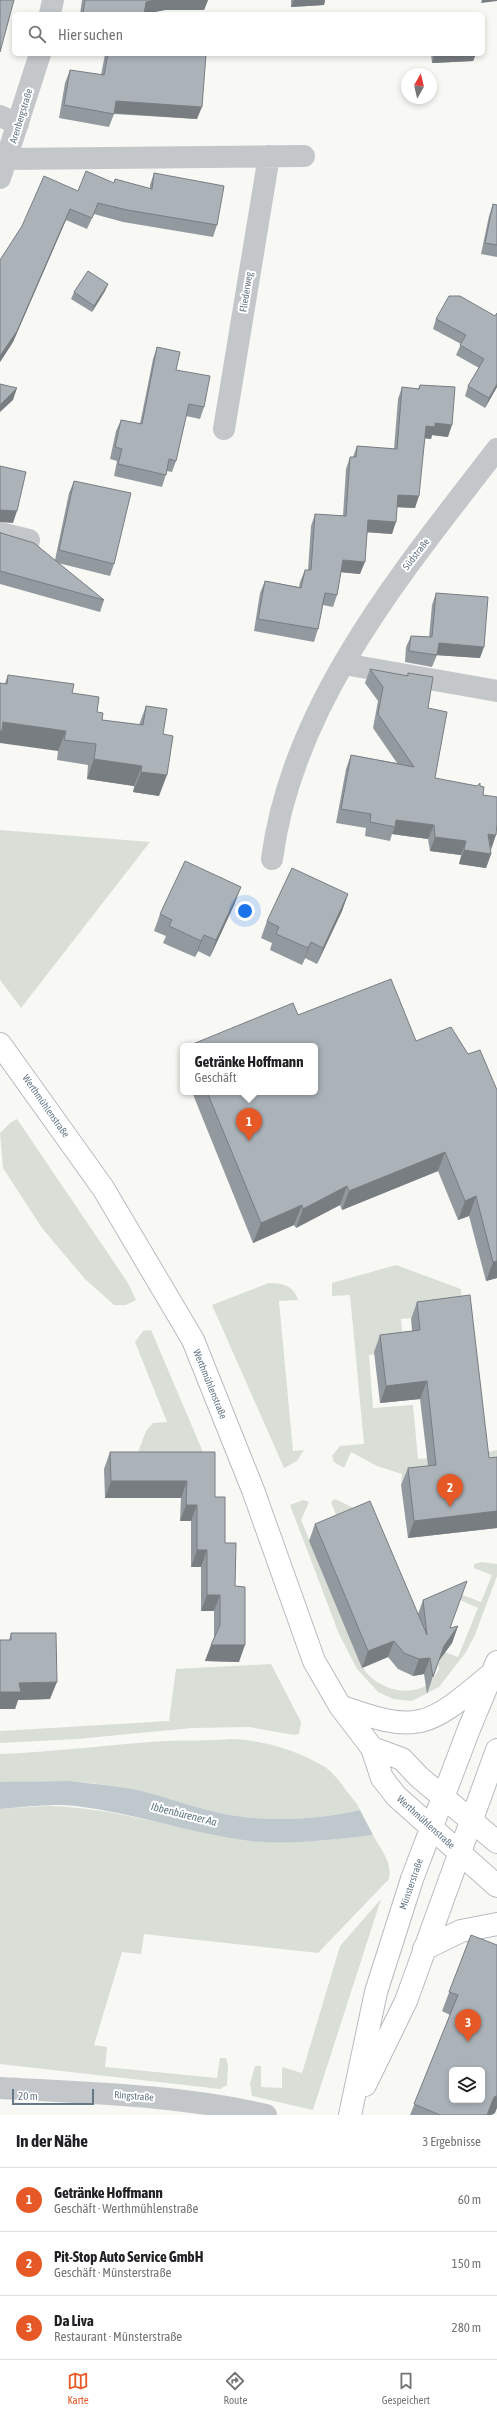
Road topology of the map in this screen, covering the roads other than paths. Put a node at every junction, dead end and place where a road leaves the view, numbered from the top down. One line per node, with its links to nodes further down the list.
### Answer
1 (53, 0): 2 (street)
2 (50, 12)
3 (39, 56): 4 (street, Arenbergstraße)
4 (9, 120): 7 (street, Arenbergstraße)
5 (269, 156): 6 (street); 7 (street); 8 (street, Fliederweg)
6 (304, 156)
7 (4, 168)
8 (224, 428)
9 (497, 449): 12 (street, Südstraße)
10 (0, 533): 11 (street)
11 (28, 540)
12 (344, 664): 13 (street); 14 (street, Südstraße)
13 (497, 691)
14 (272, 859)
15 (0, 1044): 17 (main road, Werthmühlenstraße)
16 (494, 1668): 17 (main road); 20 (main road, Münsterstraße)
17 (340, 1706): 18 (main road, Werthmühlenstraße)
18 (372, 1748): 20 (main road); 22 (main road, Werthmühlenstraße)
19 (497, 1750): 21 (main road, Münsterstraße)
20 (443, 1796): 21 (main road); 22 (main road, Münsterstraße)
21 (472, 1821): 23 (main road); 24 (main road, Münsterstraße)
22 (431, 1828): 24 (main road, Werthmühlenstraße); 30 (main road, Münsterstraße)
23 (497, 1842)
24 (460, 1853): 25 (main road, Werthmühlenstraße); 27 (main road, Münsterstraße)
25 (497, 1886)
26 (497, 1924): 27 (main road)
27 (424, 1949): 30 (main road, Münsterstraße)
28 (0, 2088): 29 (street, Ringstraße)
29 (266, 2115)
30 (350, 2115)

